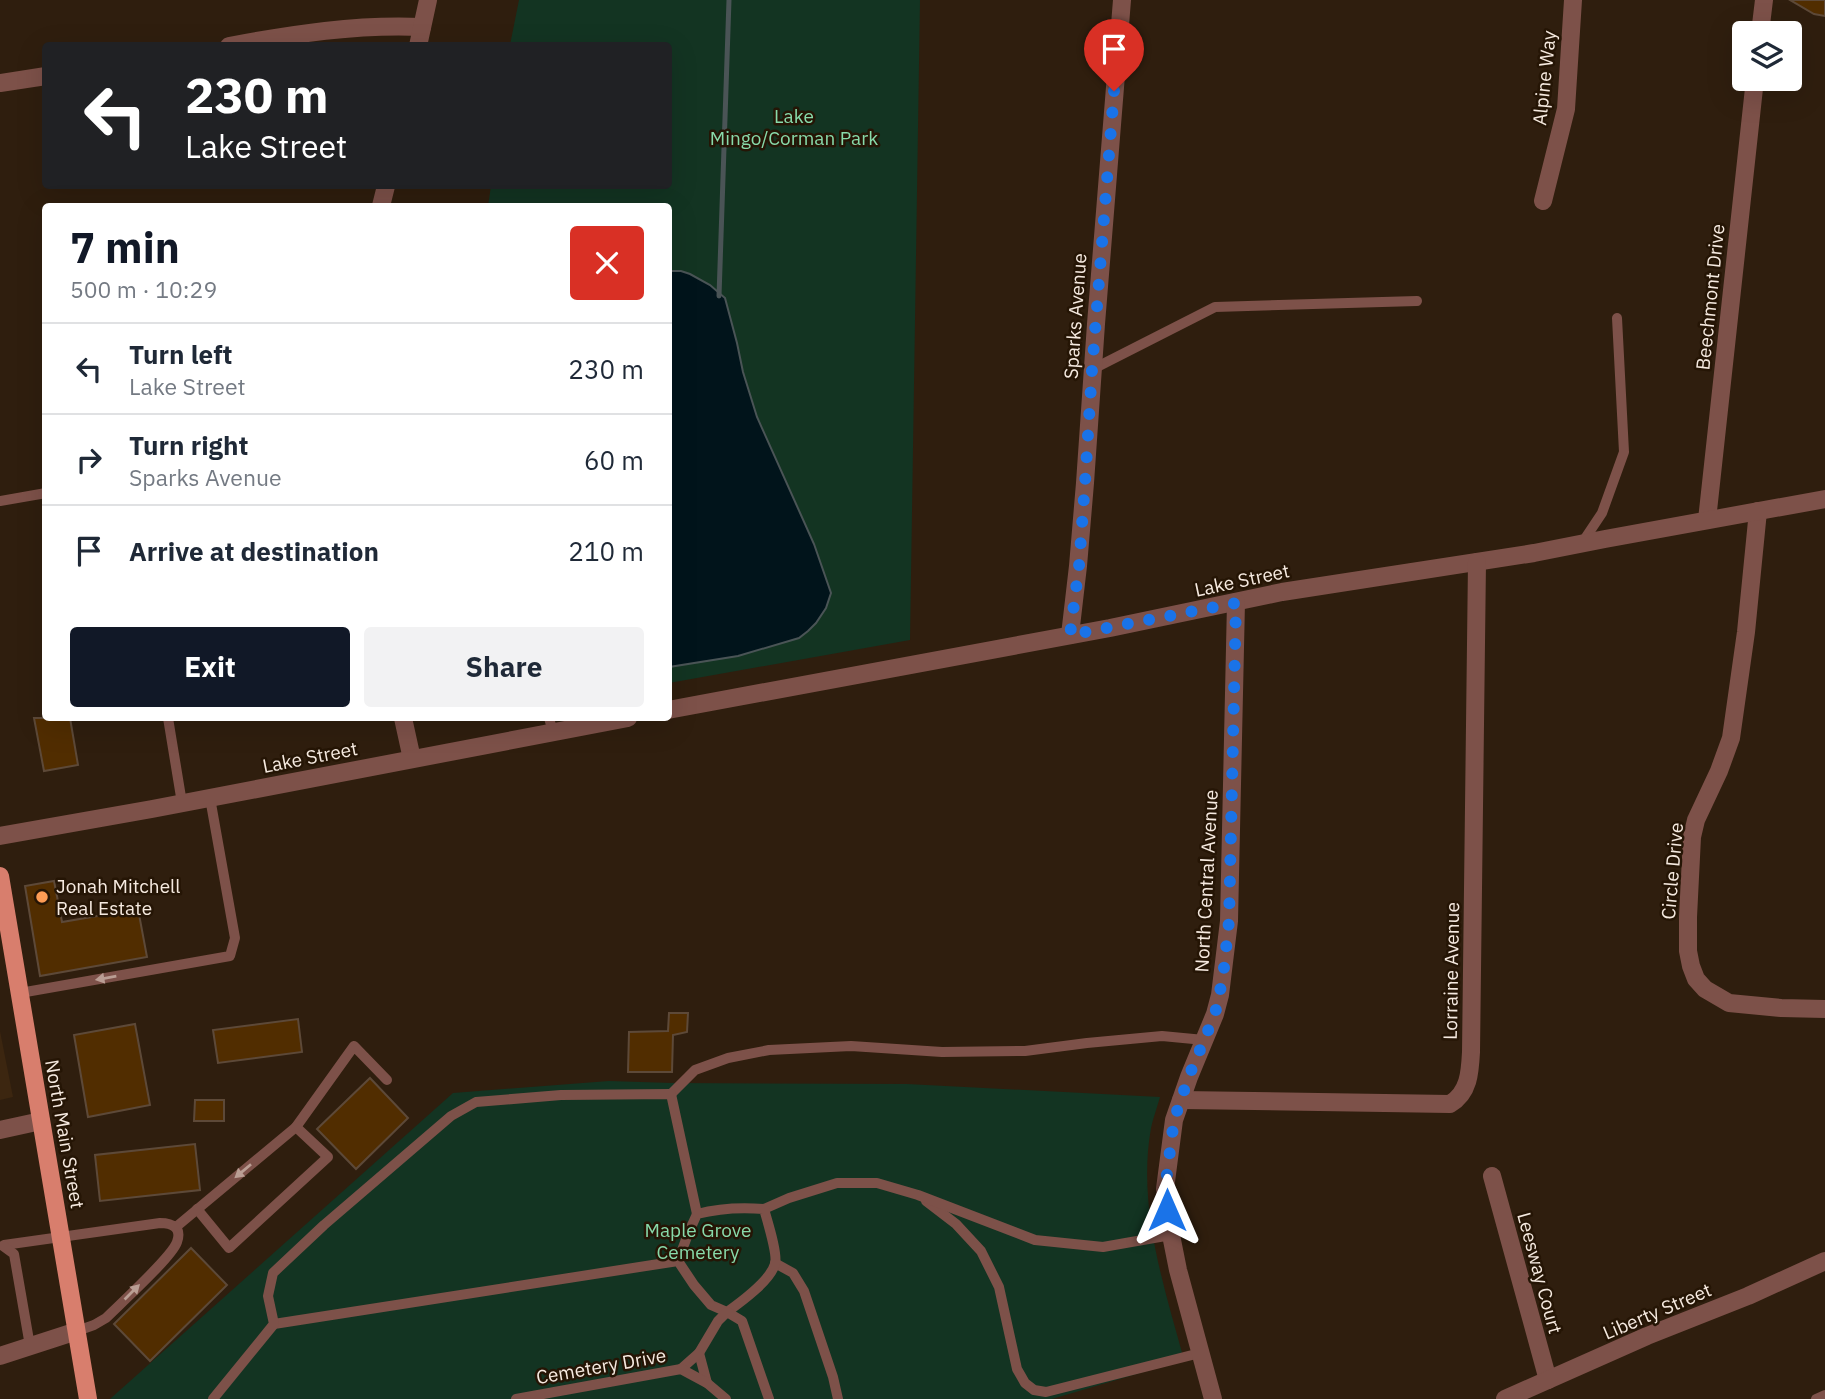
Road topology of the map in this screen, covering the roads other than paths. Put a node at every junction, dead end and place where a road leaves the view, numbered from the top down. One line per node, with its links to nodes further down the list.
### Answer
1 (428, 0): 6 (street)
2 (1122, 0): 15 (street, Sparks Avenue)
3 (1573, 0): 12 (street, Alpine Way)
4 (1764, 0): 5 (street)
5 (1761, 21)
6 (422, 27): 7 (street); 8 (street)
7 (250, 42)
8 (419, 42)
9 (42, 77): 10 (street)
10 (0, 83)
11 (1754, 91): 20 (street, Beechmont Drive)
12 (1543, 201)
13 (1417, 301): 15 (lane)
14 (1617, 317): 21 (lane)
15 (1092, 370): 24 (street, Sparks Avenue)
16 (42, 494): 18 (lane)
17 (1825, 499): 19 (street, Lake Street)
18 (0, 502)
19 (1758, 511): 20 (street, Lake Street); 36 (street, Circle Drive)
20 (1707, 520): 21 (street, Lake Street)
21 (1582, 544): 22 (street, Lake Street)
22 (1477, 562): 23 (street, Lake Street); 40 (street, Lorraine Avenue)
23 (1236, 603): 24 (street, Lake Street); 37 (street, North Central Avenue)
24 (1070, 635): 25 (street, Lake Street)
25 (672, 709)
26 (168, 721): 32 (lane)
27 (403, 721): 30 (street)
28 (595, 721): 29 (street, Lake Street)
29 (551, 725): 30 (street, Lake Street)
30 (412, 759): 31 (street, Lake Street)
31 (211, 798): 32 (street, Lake Street); 35 (lane, one-way to 35)
32 (182, 803): 33 (street, Lake Street)
33 (0, 836)
34 (0, 876): 35 (main road, North Main Street)
35 (20, 993): 41 (main road, North Main Street)
36 (1825, 1009)
37 (1204, 1040): 39 (lane); 40 (street, North Central Avenue)
38 (387, 1080): 42 (lane)
39 (671, 1094): 48 (lane); 57 (lane)
40 (1181, 1100): 50 (street, North Central Avenue)
41 (41, 1121): 43 (street); 51 (main road, North Main Street)
42 (296, 1127): 46 (lane, one-way to 46); 46 (lane)
43 (0, 1130)
44 (1492, 1177): 64 (street, Leesway Court)
45 (918, 1195): 47 (lane); 50 (lane); 61 (lane)
46 (197, 1209): 49 (lane)
47 (764, 1209): 48 (lane); 55 (lane)
48 (697, 1214): 53 (lane)
49 (176, 1227): 51 (lane); 58 (lane, one-way to 49)
50 (1171, 1235): 61 (street, North Central Avenue)
51 (61, 1237): 52 (lane); 58 (main road, North Main Street)
52 (2, 1246): 59 (lane)
53 (678, 1261): 56 (lane); 57 (lane)
54 (1825, 1261): 64 (street, Liberty Street)
55 (775, 1263): 56 (lane); 72 (lane)
56 (727, 1312): 60 (lane); 71 (lane)
57 (274, 1324): 68 (lane)
58 (77, 1331): 59 (street); 67 (main road, North Main Street)
59 (30, 1346): 62 (street)
60 (699, 1353): 63 (lane); 65 (lane)
61 (1200, 1353): 73 (street, North Central Avenue)
62 (0, 1356)
63 (681, 1369): 65 (lane, Cemetery Drive); 69 (lane, Cemetery Drive)
64 (1548, 1380): 74 (street, Liberty Street)
65 (707, 1383): 70 (lane, Cemetery Drive)
66 (1825, 1395): 75 (lane)
67 (88, 1399)
68 (213, 1399)
69 (516, 1399)
70 (726, 1399)
71 (769, 1399)
72 (838, 1399)
73 (1213, 1399)
74 (1505, 1399)
75 (1816, 1399)

